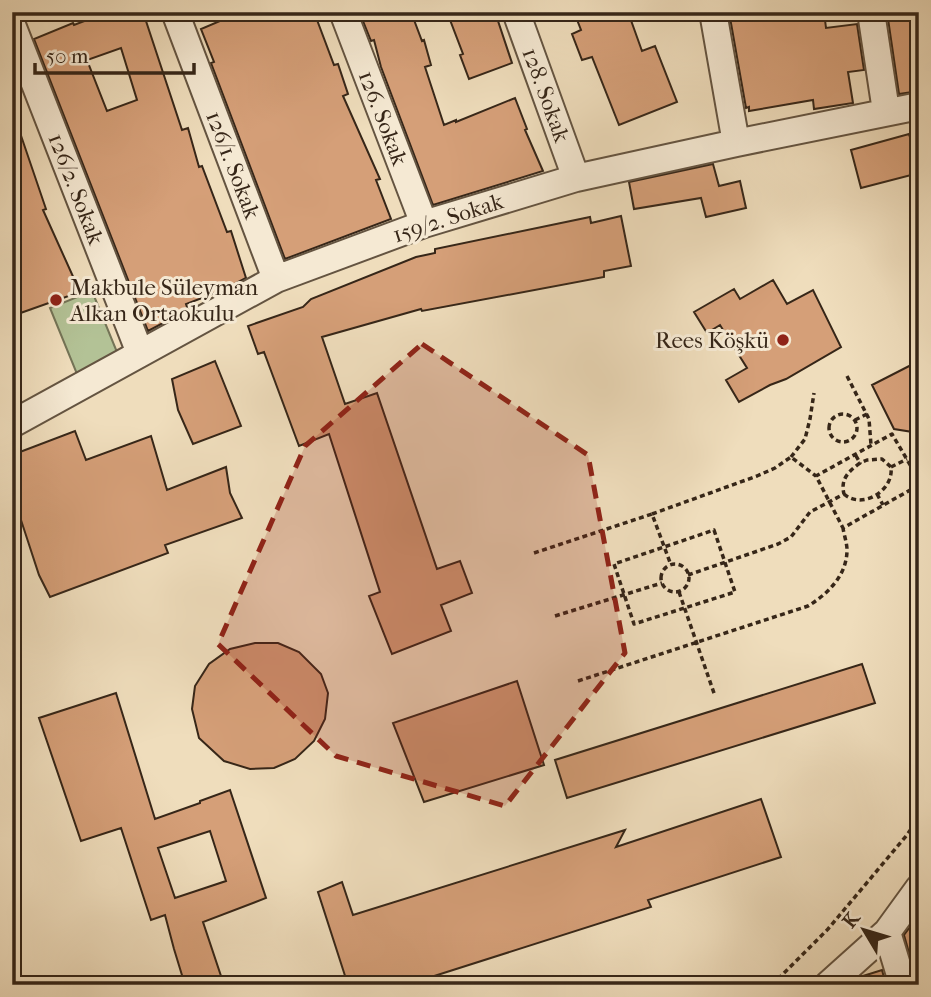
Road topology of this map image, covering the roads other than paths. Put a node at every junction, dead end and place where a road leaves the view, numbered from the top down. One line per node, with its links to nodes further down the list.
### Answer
1 (22, 12): 7 (street)
2 (175, 12): 14 (street, 126/1. Sokak)
3 (343, 12): 13 (street, 126. Sokak)
4 (516, 12): 12 (street, 128. Sokak)
5 (713, 12): 11 (street)
6 (871, 12): 10 (street)
7 (12, 16)
8 (12, 25): 15 (street, 126/2. Sokak)
9 (919, 106): 10 (street, 159/2. Sokak)
10 (886, 111): 11 (street, 159/2. Sokak)
11 (736, 142): 12 (street, 159/2. Sokak)
12 (576, 178): 13 (street, 159/2. Sokak)
13 (424, 223): 14 (street, 159/2. Sokak)
14 (276, 279): 15 (street, 159/2. Sokak)
15 (140, 353): 16 (street, 159/2. Sokak)
16 (12, 424)
17 (919, 888): 18 (street)
18 (887, 932): 19 (street); 20 (street)
19 (828, 985)
20 (903, 985)

